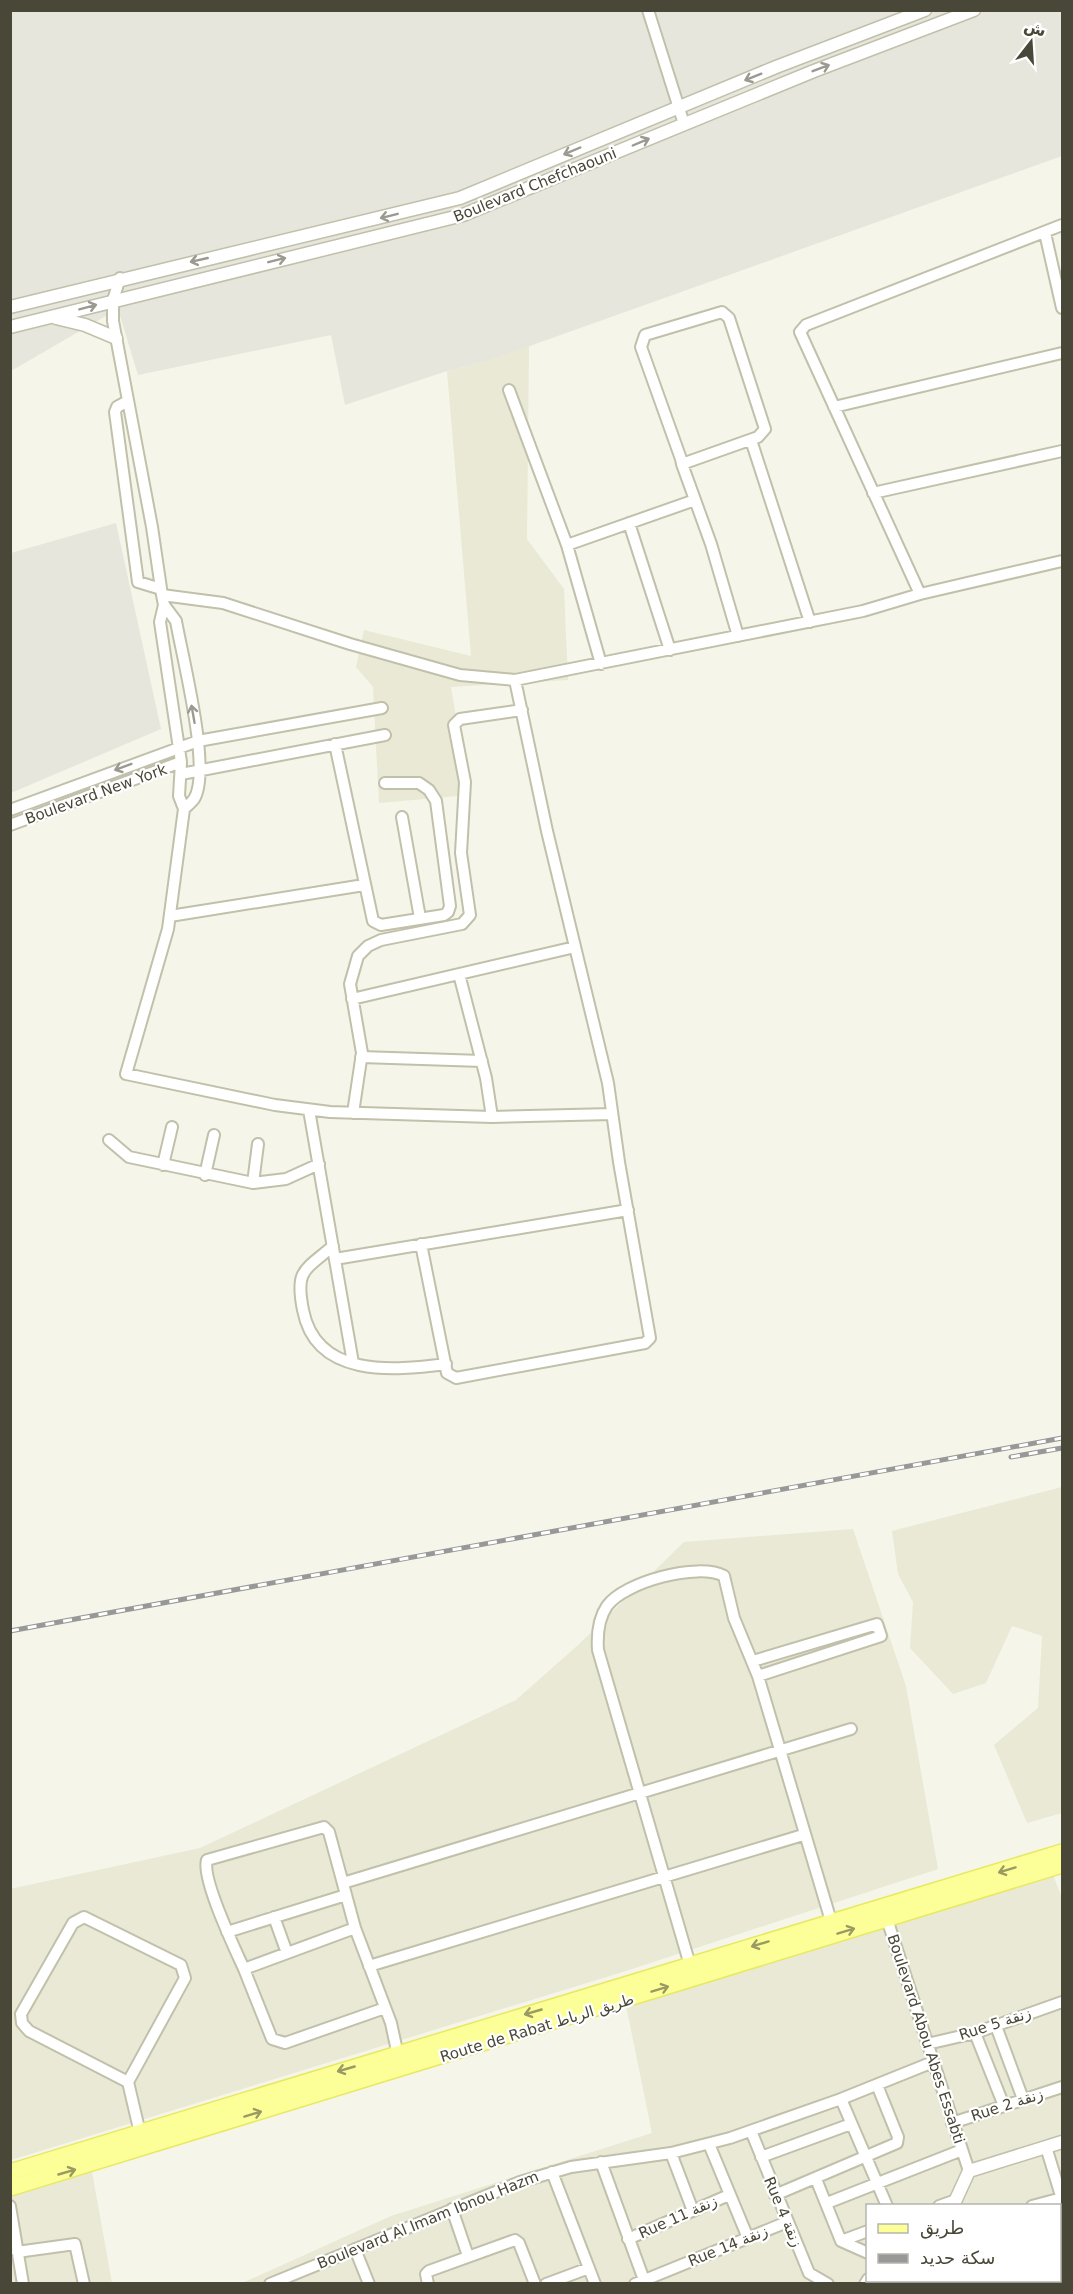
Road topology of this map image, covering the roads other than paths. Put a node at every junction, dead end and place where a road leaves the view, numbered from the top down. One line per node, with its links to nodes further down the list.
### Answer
1 (648, 10): 4 (street)
2 (925, 10): 4 (street, Boulevard Chefchaouni, one-way to 4)
3 (974, 10): 5 (street, Boulevard Chefchaouni, one-way to 3)
4 (677, 107): 5 (street); 8 (street, Boulevard Chefchaouni, one-way to 8)
5 (684, 124): 9 (street, Boulevard Chefchaouni, one-way to 5)
6 (1062, 225): 7 (street)
7 (1045, 233): 11 (street); 18 (street)
8 (120, 279): 9 (street); 10 (street, Boulevard Chefchaouni)
9 (113, 300): 12 (street, Boulevard Chefchaouni, one-way to 9); 14 (street)
10 (10, 307)
11 (1062, 308)
12 (52, 317): 13 (street, Boulevard Chefchaouni); 14 (street)
13 (10, 327)
14 (116, 338): 17 (street)
15 (1062, 353): 18 (street)
16 (509, 390): 25 (street)
17 (128, 402): 28 (street); 28 (street)
18 (834, 407): 22 (street)
19 (751, 440): 21 (street); 21 (street); 29 (street)
20 (1062, 451): 22 (street)
21 (682, 464): 23 (street)
22 (873, 493): 27 (street)
23 (695, 500): 24 (street); 30 (street)
24 (629, 523): 25 (street); 31 (street)
25 (567, 545): 32 (street)
26 (1062, 561): 27 (street)
27 (920, 594): 29 (street)
28 (162, 596): 33 (street); 37 (street, one-way to 28); 39 (street)
29 (810, 622): 30 (street)
30 (738, 636): 31 (street)
31 (670, 650): 32 (street)
32 (601, 664): 33 (street)
33 (515, 680): 35 (street)
34 (382, 708): 37 (street, Boulevard New York)
35 (522, 710): 53 (street); 55 (street)
36 (385, 735): 38 (street)
37 (198, 741): 39 (street, Boulevard New York); 41 (street)
38 (335, 744): 41 (street); 50 (street)
39 (178, 747): 40 (street); 44 (street, Boulevard New York, one-way to 44)
40 (181, 762): 42 (street); 47 (street, Boulevard New York)
41 (200, 770): 42 (street); 45 (street)
42 (182, 774): 45 (street)
43 (385, 783): 52 (street)
44 (41, 797): 46 (street, Boulevard New York); 47 (street)
45 (184, 809): 51 (street)
46 (10, 810)
47 (46, 811): 49 (street, Boulevard New York)
48 (402, 817): 52 (street)
49 (10, 825)
50 (364, 885): 51 (street); 52 (street)
51 (170, 916): 58 (street)
52 (420, 918)
53 (575, 946): 54 (street); 60 (street)
54 (459, 974): 55 (street); 57 (street)
55 (352, 999): 56 (street)
56 (361, 1057): 57 (street); 59 (street)
57 (482, 1061): 61 (street)
58 (309, 1110): 59 (street); 66 (street)
59 (353, 1113): 61 (street)
60 (612, 1114): 61 (street); 70 (street)
61 (492, 1117)
62 (172, 1127): 67 (street)
63 (214, 1135): 68 (street)
64 (110, 1140): 67 (street)
65 (258, 1144): 69 (street)
66 (319, 1164): 69 (street); 72 (street)
67 (162, 1165): 68 (street)
68 (205, 1174): 69 (street)
69 (253, 1184)
70 (628, 1210): 71 (street); 75 (street)
71 (422, 1244): 73 (street); 75 (street)
72 (333, 1246): 73 (street); 74 (street)
73 (335, 1259): 74 (street)
74 (352, 1363): 75 (street)
75 (446, 1364)
76 (823, 1640): 77 (street); 77 (street); 78 (street)
77 (828, 1653): 79 (street)
78 (753, 1661): 79 (street); 82 (street)
79 (758, 1676): 81 (street)
80 (851, 1729): 81 (street)
81 (780, 1752): 82 (street); 83 (street)
82 (638, 1793): 86 (street); 87 (street)
83 (803, 1835): 86 (street); 91 (street)
84 (1062, 1852): 89 (main road, Route de Rabat طريق الرباط, one-way to 89)
85 (1062, 1865): 89 (main road, Route de Rabat طريق الرباط)
86 (664, 1878): 95 (street); 96 (street)
87 (343, 1882): 88 (street); 93 (street)
88 (346, 1895): 90 (street); 92 (street)
89 (886, 1914): 91 (main road, Route de Rabat طريق الرباط); 102 (street, Boulevard Abou Abes Essabti); 105 (main road, Route de Rabat طريق الرباط, one-way to 89)
90 (274, 1917): 93 (street); 94 (street)
91 (831, 1921): 95 (main road, Route de Rabat طريق الرباط, one-way to 95)
92 (355, 1928): 94 (street); 96 (street)
93 (227, 1932): 97 (street)
94 (287, 1953): 97 (street)
95 (690, 1965): 103 (main road, Route de Rabat طريق الرباط, one-way to 103)
96 (369, 1966): 99 (street)
97 (244, 1969): 99 (street)
98 (1062, 2002): 100 (street, Rue 5 زنقة)
99 (385, 2008): 103 (street)
100 (996, 2026): 101 (street, Rue 5 زنقة); 110 (street)
101 (975, 2033): 102 (street, Rue 5 زنقة); 111 (street)
102 (927, 2044): 104 (street, Boulevard Abou Abes Essabti)
103 (397, 2053): 105 (street); 115 (main road, Route de Rabat طريق الرباط, one-way to 115)
104 (933, 2062): 107 (street, Boulevard Al Imam Ibnou Hazm); 112 (street, Boulevard Abou Abes Essabti)
105 (401, 2069): 129 (main road, Route de Rabat طريق الرباط, one-way to 105)
106 (128, 2082): 106 (street); 115 (street)
107 (877, 2085): 109 (street, Boulevard Al Imam Ibnou Hazm); 122 (street)
108 (1062, 2087): 110 (street, Rue 2 زنقة)
109 (841, 2099): 113 (street); 114 (street, Boulevard Al Imam Ibnou Hazm)
110 (1023, 2099): 111 (street, Rue 2 زنقة)
111 (1004, 2106): 112 (street, Rue 2 زنقة)
112 (952, 2123): 119 (street, Boulevard Abou Abes Essabti)
113 (851, 2124): 121 (street); 122 (street)
114 (751, 2131): 117 (street, Boulevard Al Imam Ibnou Hazm); 121 (street, Rue 4 زنقة)
115 (140, 2133): 125 (main road, Route de Rabat طريق الرباط)
116 (1062, 2142): 118 (street)
117 (709, 2144): 120 (street, Boulevard Al Imam Ibnou Hazm); 130 (street)
118 (1046, 2147): 124 (street); 132 (street)
119 (962, 2151): 124 (street, Boulevard Abou Abes Essabti); 128 (street)
120 (671, 2153): 123 (street, Boulevard Al Imam Ibnou Hazm); 139 (street)
121 (761, 2157): 131 (street, Rue 4 زنقة)
122 (865, 2157): 127 (street); 128 (street)
123 (601, 2162): 126 (street, Boulevard Al Imam Ibnou Hazm); 144 (street)
124 (969, 2171): 133 (street)
125 (10, 2172)
126 (552, 2172): 138 (street, Boulevard Al Imam Ibnou Hazm); 150 (street)
127 (816, 2179): 131 (street); 134 (street)
128 (877, 2182): 134 (street); 135 (street)
129 (10, 2188)
130 (729, 2195): 139 (street, Rue 11 زنقة); 143 (street)
131 (775, 2195): 140 (street, Rue 4 زنقة)
132 (1062, 2199): 136 (street)
133 (955, 2203)
134 (827, 2204): 145 (street)
135 (887, 2204)
136 (1037, 2204)
137 (10, 2206): 142 (street)
138 (452, 2209): 146 (street, Boulevard Al Imam Ibnou Hazm); 149 (street)
139 (693, 2211): 144 (street, Rue 11 زنقة)
140 (787, 2222): 143 (street, Rue 14 زنقة); 151 (street, Rue 4 زنقة)
141 (866, 2231): 145 (street)
142 (13, 2234): 147 (street)
143 (748, 2238): 153 (street, Rue 14 زنقة)
144 (628, 2239): 153 (street)
145 (841, 2241): 148 (street)
146 (355, 2249): 156 (street, Boulevard Al Imam Ibnou Hazm); 157 (street)
147 (17, 2252): 154 (street); 155 (street)
148 (866, 2253)
149 (468, 2256): 152 (street); 158 (street)
150 (589, 2268): 159 (street); 160 (street)
151 (806, 2278): 161 (street, Rue 4 زنقة)
152 (427, 2279)
153 (640, 2282)
154 (23, 2283)
155 (84, 2283)
156 (270, 2283)
157 (369, 2283)
158 (535, 2283)
159 (546, 2283)
160 (595, 2283)
161 (828, 2283)

